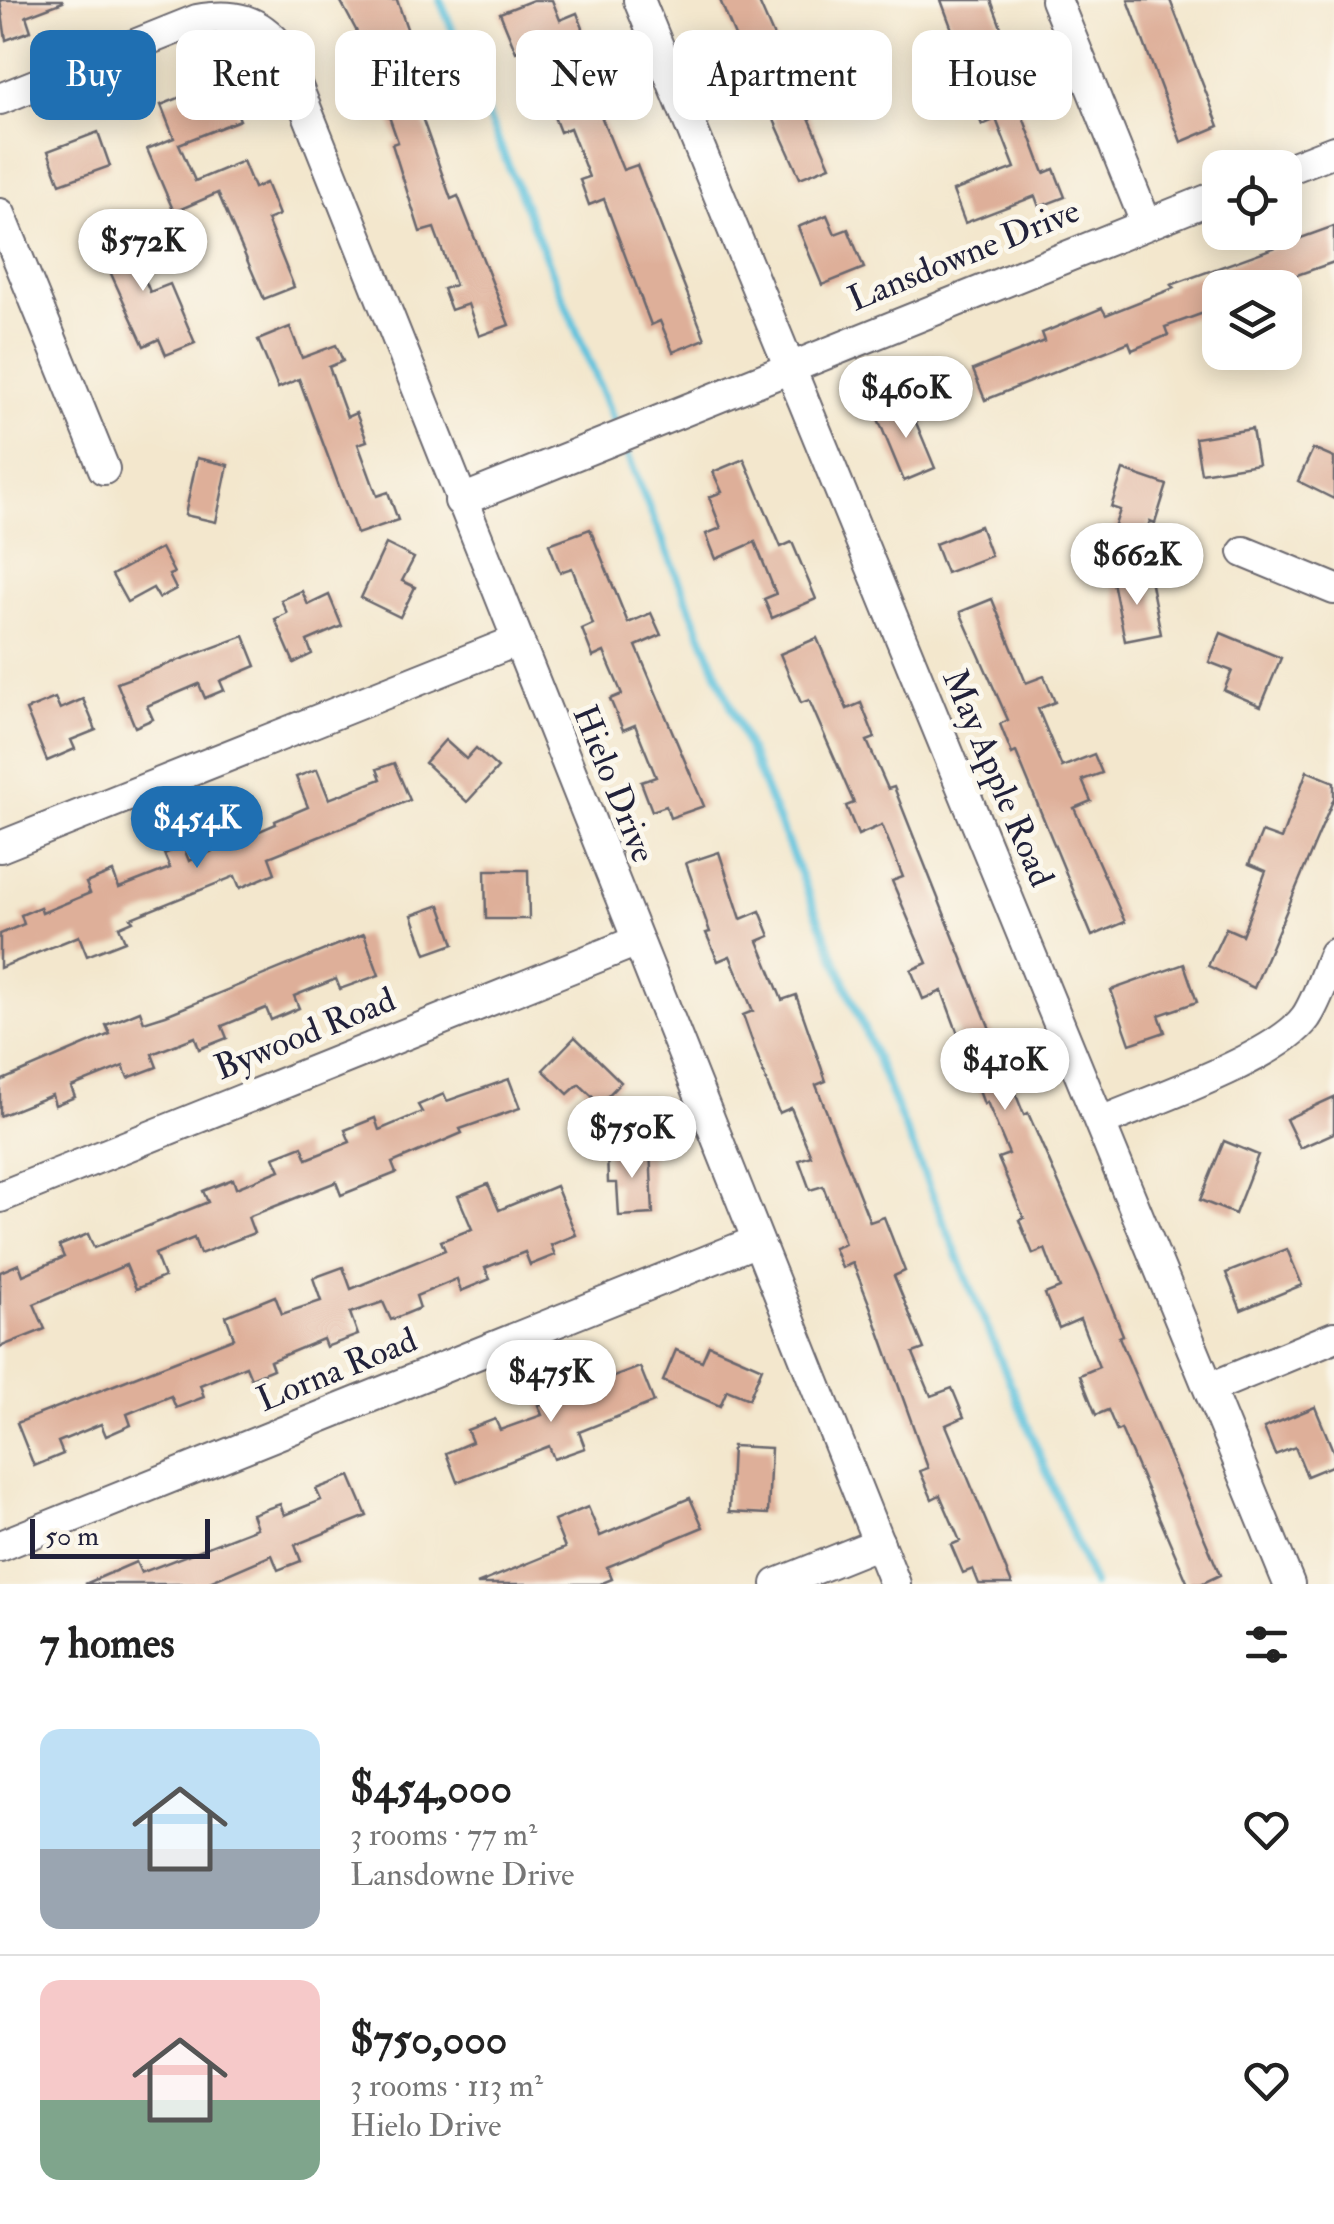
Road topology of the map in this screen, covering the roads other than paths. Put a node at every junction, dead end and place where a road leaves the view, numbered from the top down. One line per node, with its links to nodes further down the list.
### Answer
1 (638, 0): 9 (street, May Apple Road)
2 (1056, 0): 8 (street)
3 (0, 99): 11 (street, Hielo Drive)
4 (1334, 151): 5 (street)
5 (1302, 163)
6 (1202, 201): 8 (street, Lansdowne Drive)
7 (0, 214): 10 (street)
8 (1146, 223): 9 (street, Lansdowne Drive)
9 (787, 367): 11 (street, Lansdowne Drive); 18 (street, May Apple Road)
10 (104, 468)
11 (460, 501): 14 (street, Hielo Drive)
12 (1244, 552): 13 (street)
13 (1334, 589)
14 (516, 641): 15 (street); 16 (street, Hielo Drive)
15 (0, 847)
16 (637, 941): 19 (street, Bywood Road); 20 (street, Hielo Drive)
17 (1334, 954): 18 (street)
18 (1101, 1122): 22 (street, May Apple Road)
19 (0, 1197)
20 (757, 1241): 23 (street, Hielo Drive); 24 (street, Lorna Road)
21 (1334, 1337): 22 (street)
22 (1210, 1388): 27 (street, May Apple Road)
23 (879, 1543): 25 (street); 26 (street, Hielo Drive)
24 (0, 1546)
25 (777, 1584)
26 (895, 1584)
27 (1289, 1584)

